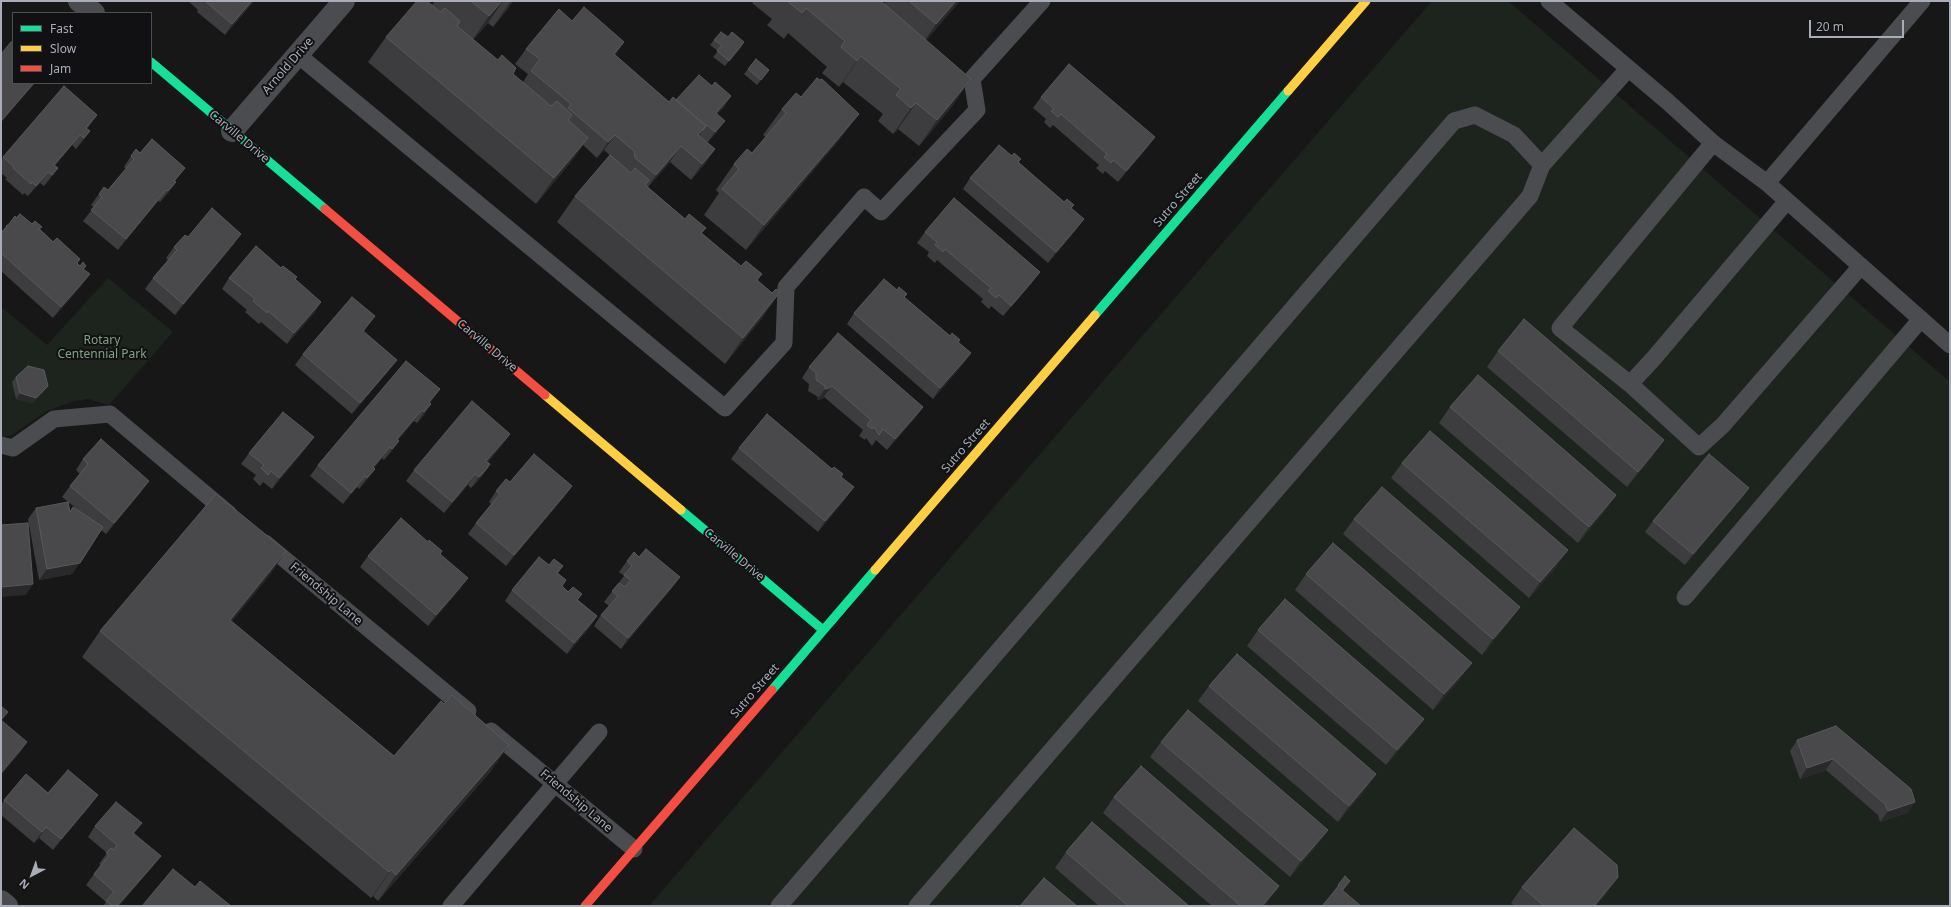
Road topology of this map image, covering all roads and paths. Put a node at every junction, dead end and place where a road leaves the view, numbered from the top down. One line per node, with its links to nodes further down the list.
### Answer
1 (80, 1): 7 (street)
2 (344, 1): 8 (street, Arnold Drive)
3 (1042, 1): 8 (lane)
4 (1366, 1): 22 (street, Sutro Street)
5 (1549, 1): 10 (lane)
6 (1922, 1): 14 (lane)
7 (93, 12)
8 (298, 55): 11 (street, Arnold Drive)
9 (152, 63): 11 (street, Carville Drive)
10 (1628, 69): 12 (lane); 13 (lane)
11 (232, 131): 22 (street, Carville Drive)
12 (1713, 143): 14 (lane); 19 (lane)
13 (1542, 165): 30 (lane); 31 (lane)
14 (1766, 183): 15 (lane)
15 (1787, 201): 16 (lane); 19 (lane)
16 (1861, 266): 17 (lane); 19 (lane)
17 (1921, 319): 18 (lane); 21 (lane)
18 (1950, 345)
19 (1630, 384)
20 (1, 445): 24 (lane, Friendship Lane)
21 (1685, 598)
22 (823, 630): 25 (street, Sutro Street)
23 (599, 732): 24 (lane)
24 (555, 783): 25 (lane, Friendship Lane); 28 (lane)
25 (634, 849): 29 (street, Sutro Street)
26 (1, 901): 27 (street)
27 (7, 906)
28 (451, 906)
29 (585, 906)
30 (779, 906)
31 (917, 906)

